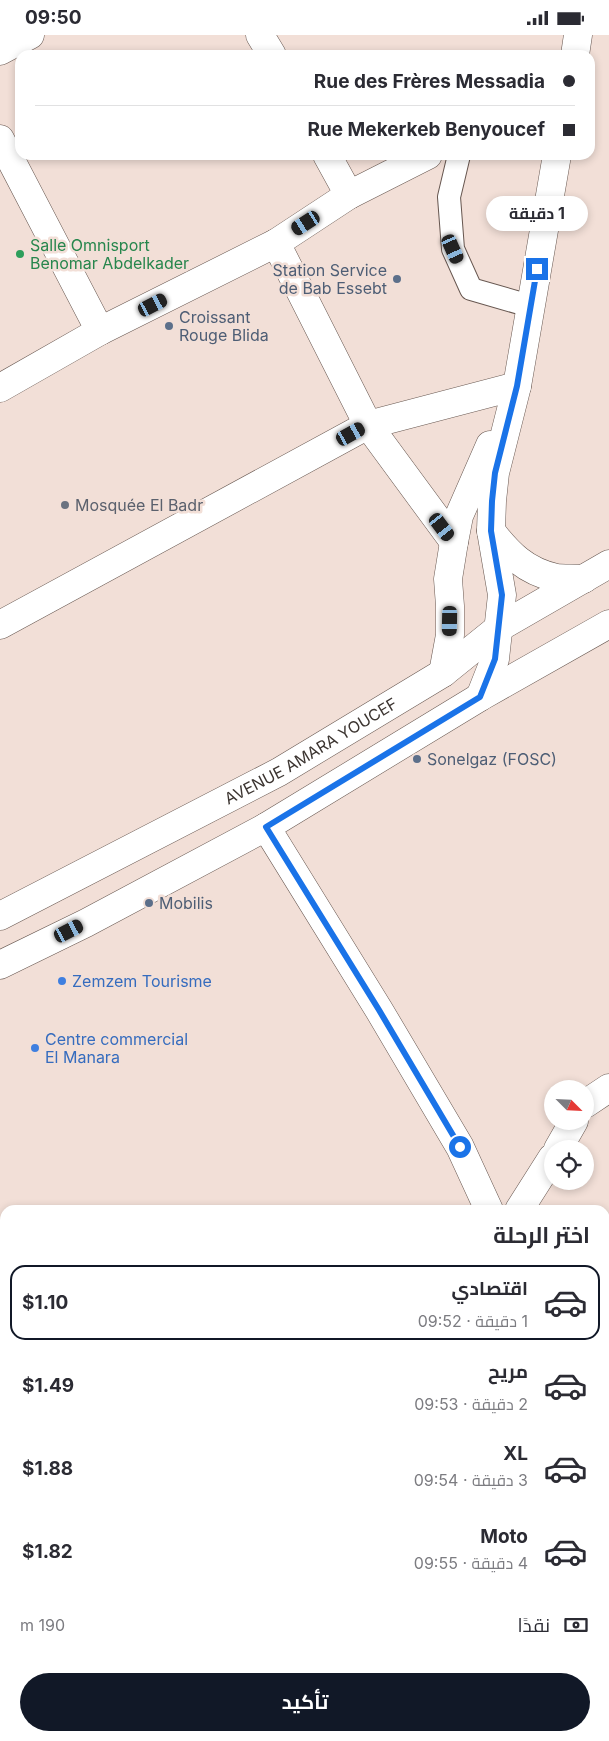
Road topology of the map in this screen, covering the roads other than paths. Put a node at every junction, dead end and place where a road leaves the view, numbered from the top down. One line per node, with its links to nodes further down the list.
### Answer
1 (30, 35): 6 (main road)
2 (260, 35): 4 (main road)
3 (578, 35): 5 (main road)
4 (269, 50)
5 (575, 50)
6 (0, 51)
7 (0, 139): 15 (main road)
8 (330, 160): 12 (main road)
9 (418, 160): 12 (main road)
10 (459, 160): 14 (lane)
11 (556, 160): 14 (main road)
12 (349, 195): 13 (main road)
13 (276, 243): 15 (main road); 18 (main road)
14 (530, 307): 16 (main road)
15 (100, 331): 17 (main road)
16 (517, 386): 18 (main road); 19 (main road); 20 (main road)
17 (0, 388)
18 (368, 425): 20 (main road); 24 (main road)
19 (491, 531): 22 (main road); 25 (main road)
20 (454, 543): 26 (main road)
21 (609, 564): 22 (main road, AVENUE AMARA YOUCEF)
22 (584, 579): 25 (main road, AVENUE AMARA YOUCEF)
23 (609, 624): 27 (main road)
24 (0, 625)
25 (500, 627): 26 (main road, AVENUE AMARA YOUCEF); 27 (main road)
26 (443, 673): 29 (main road, AVENUE AMARA YOUCEF)
27 (480, 697): 28 (main road)
28 (266, 827): 30 (main road); 34 (main road)
29 (0, 916)
30 (0, 965)
31 (609, 1088): 32 (main road)
32 (594, 1098)
33 (544, 1171): 35 (main road)
34 (487, 1205)
35 (522, 1205)

